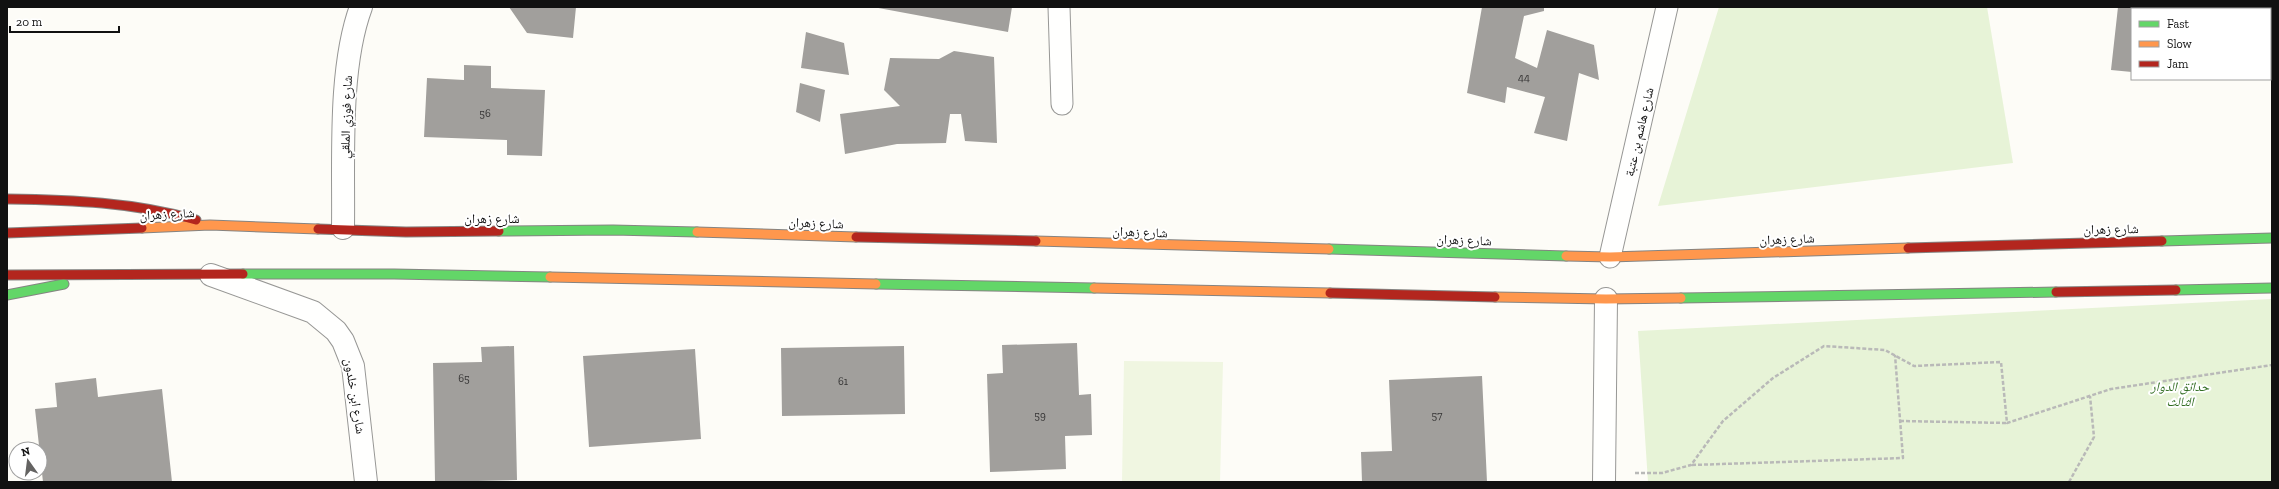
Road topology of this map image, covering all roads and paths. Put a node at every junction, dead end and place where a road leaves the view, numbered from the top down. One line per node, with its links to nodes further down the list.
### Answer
1 (361, 7): 7 (street, شارع فوزي الملقي)
2 (1059, 7): 4 (lane)
3 (1667, 7): 10 (lane, شارع هاشم بن عتبة)
4 (1062, 104)
5 (7, 199): 6 (main road)
6 (210, 225): 7 (main road, شارع زهران); 8 (main road, شارع زهران)
7 (343, 228): 10 (main road, شارع زهران)
8 (7, 233)
9 (2272, 238): 10 (main road, شارع زهران)
10 (1610, 257)
11 (7, 275): 13 (main road)
12 (211, 275): 13 (main road); 16 (main road); 24 (street, شارع ابن خلدون)
13 (90, 276): 15 (main road)
14 (2272, 288): 16 (main road)
15 (7, 295)
16 (1606, 299): 23 (street)
17 (1895, 356): 20 (path); 21 (path); 22 (path)
18 (2272, 365): 19 (path)
19 (2090, 396): 21 (path); 25 (path)
20 (1900, 421): 21 (path); 22 (path)
21 (2007, 423)
22 (1691, 465): 23 (path)
23 (1604, 478)
24 (366, 482)
25 (2068, 482)

